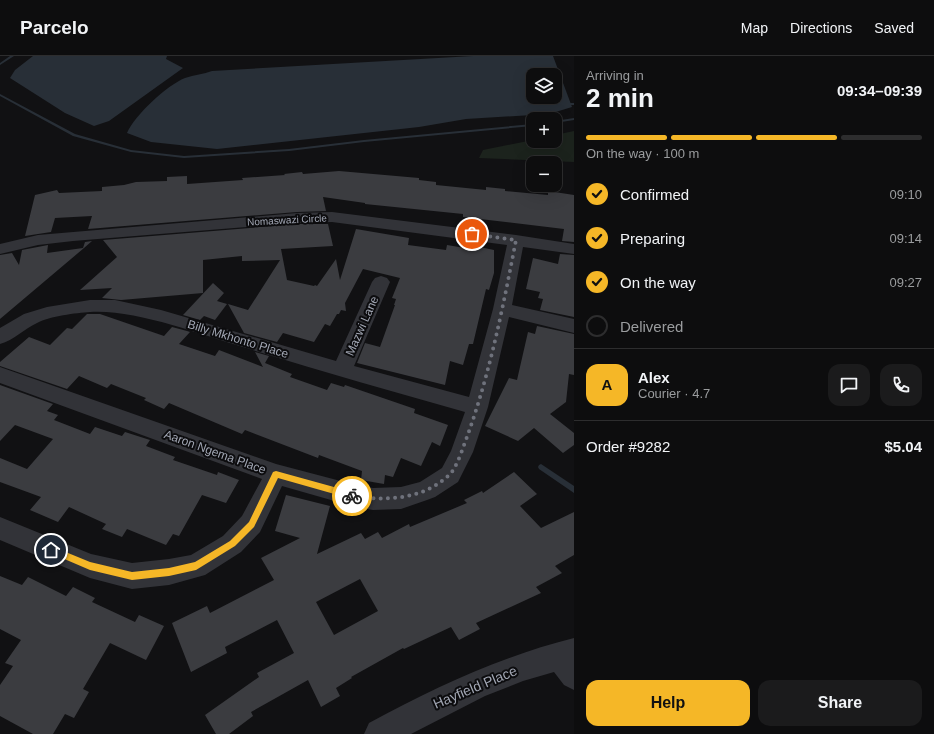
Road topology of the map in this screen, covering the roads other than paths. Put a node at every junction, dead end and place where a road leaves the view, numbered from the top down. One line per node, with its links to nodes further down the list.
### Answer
1 (516, 240): 2 (street, Nomaswazi Circle); 3 (street, Nomaswazi Circle); 5 (street, Aaron Ngema Place)
2 (0, 249)
3 (574, 249)
4 (382, 282): 8 (street, Mazwi Lane)
5 (502, 309): 6 (street); 10 (street, Aaron Ngema Place)
6 (574, 326)
7 (0, 337): 8 (street, Billy Mkhonto Place)
8 (342, 370): 10 (street, Billy Mkhonto Place)
9 (0, 375): 11 (street, Aaron Ngema Place)
10 (478, 407): 11 (street, Aaron Ngema Place)
11 (276, 474): 12 (street)
12 (0, 528)
13 (569, 661): 14 (street, Hayfield Place)
14 (380, 734)

